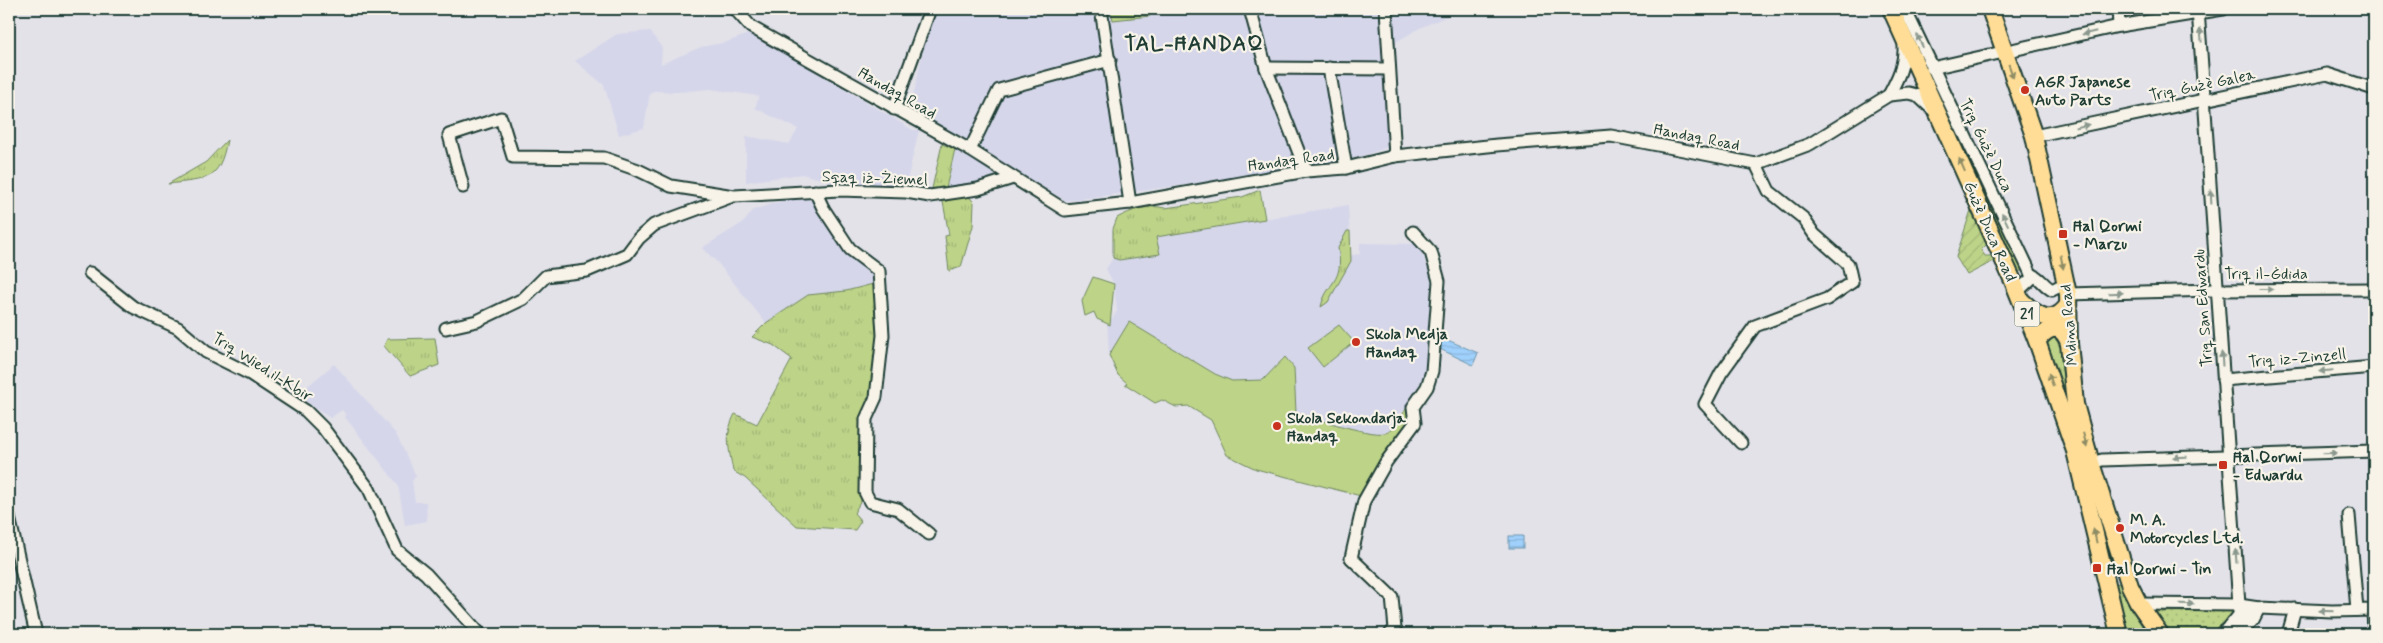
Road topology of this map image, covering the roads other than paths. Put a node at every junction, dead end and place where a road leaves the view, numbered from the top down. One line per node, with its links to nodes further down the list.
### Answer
1 (735, 9): 23 (street, Ħandaq Road)
2 (930, 9): 23 (street)
3 (1101, 9): 15 (street)
4 (1250, 9): 16 (street)
5 (1386, 9): 19 (street)
6 (1891, 9): 13 (highway, Ġużè Duca Road / 21)
7 (1905, 9): 18 (street, Triq Ġużè Duca, one-way to 7)
8 (1990, 9): 14 (highway, Mdina Road)
9 (2118, 9): 12 (street)
10 (2223, 9): 11 (street)
11 (2199, 10): 12 (street); 22 (street, Triq San Edwardu, one-way to 11)
12 (2119, 26): 14 (street, one-way to 14)
13 (1904, 39): 21 (street, Ħandaq Road); 24 (highway, Ġużè Duca Road / 21)
14 (2004, 52): 18 (street); 25 (highway, Mdina Road, one-way to 25)
15 (1110, 60): 26 (street); 35 (street)
16 (1266, 68): 17 (street); 30 (street)
17 (1329, 68): 19 (street); 29 (street)
18 (1932, 68): 38 (street, Triq Ġużè Duca, one-way to 18)
19 (1389, 69): 27 (street)
20 (2374, 89): 22 (street, Triq Ġużè Galea)
21 (1888, 95): 24 (street, Ħandaq Road); 28 (street, Ħandaq Road)
22 (2206, 100): 25 (street, Triq Ġużè Galea, one-way to 22); 40 (street, Triq San Edwardu, one-way to 22)
23 (894, 109): 26 (street, Ħandaq Road)
24 (1942, 120): 42 (highway, Ġużè Duca Road / 21, one-way to 24)
25 (2034, 136): 41 (highway, Mdina Road, one-way to 41)
26 (970, 150): 31 (street, Ħandaq Road)
27 (1395, 156): 28 (street, Ħandaq Road); 29 (street, Ħandaq Road)
28 (1756, 164): 48 (street)
29 (1346, 168): 30 (street, Ħandaq Road)
30 (1306, 171): 35 (street, Ħandaq Road)
31 (1012, 178): 33 (street, Sqaq iż-Żiemel); 35 (street, Ħandaq Road)
32 (463, 187): 34 (street)
33 (815, 191): 34 (street, Sqaq iż-Żiemel); 55 (street)
34 (734, 196): 43 (street)
35 (1130, 203)
36 (1413, 232): 65 (street)
37 (90, 274): 64 (street, Triq Wied il-Kbir)
38 (2031, 274): 41 (street, Triq il-Ġdida); 42 (street)
39 (2374, 289): 40 (street, Triq il-Ġdida, one-way to 39)
40 (2217, 290): 41 (street, Triq il-Ġdida, one-way to 40); 47 (street, Triq San Edwardu, one-way to 40)
41 (2067, 294): 42 (highway); 45 (highway, Mdina Road)
42 (2020, 296): 44 (highway, Ġużè Duca Road / 21)
43 (446, 328)
44 (2037, 341): 45 (highway); 66 (highway, Ġużè Duca Road / 21, one-way to 44)
45 (2069, 343): 51 (highway, Mdina Road, one-way to 51)
46 (2374, 367): 47 (street, Triq iz-Zinzell, one-way to 47)
47 (2223, 380): 50 (street, Triq San Edwardu)
48 (1741, 443)
49 (2374, 451): 50 (street, one-way to 49)
50 (2228, 456): 51 (street, one-way to 51); 57 (street, Triq San Edwardu, one-way to 50)
51 (2091, 464): 56 (highway, Mdina Road)
52 (2349, 515): 60 (street)
53 (9, 517): 54 (street)
54 (11, 530): 63 (street)
55 (929, 534)
56 (2138, 604): 57 (street, one-way to 57); 67 (highway, Mdina Road)
57 (2239, 605): 58 (street); 62 (street)
58 (2259, 608): 59 (street); 62 (street); 68 (street)
59 (2295, 609): 60 (street, one-way to 59); 69 (street)
60 (2357, 610): 61 (street)
61 (2374, 610): 70 (street)
62 (2226, 630)
63 (36, 634)
64 (480, 634)
65 (1390, 634)
66 (2119, 634)
67 (2160, 634)
68 (2239, 634)
69 (2288, 634)
70 (2374, 634)

